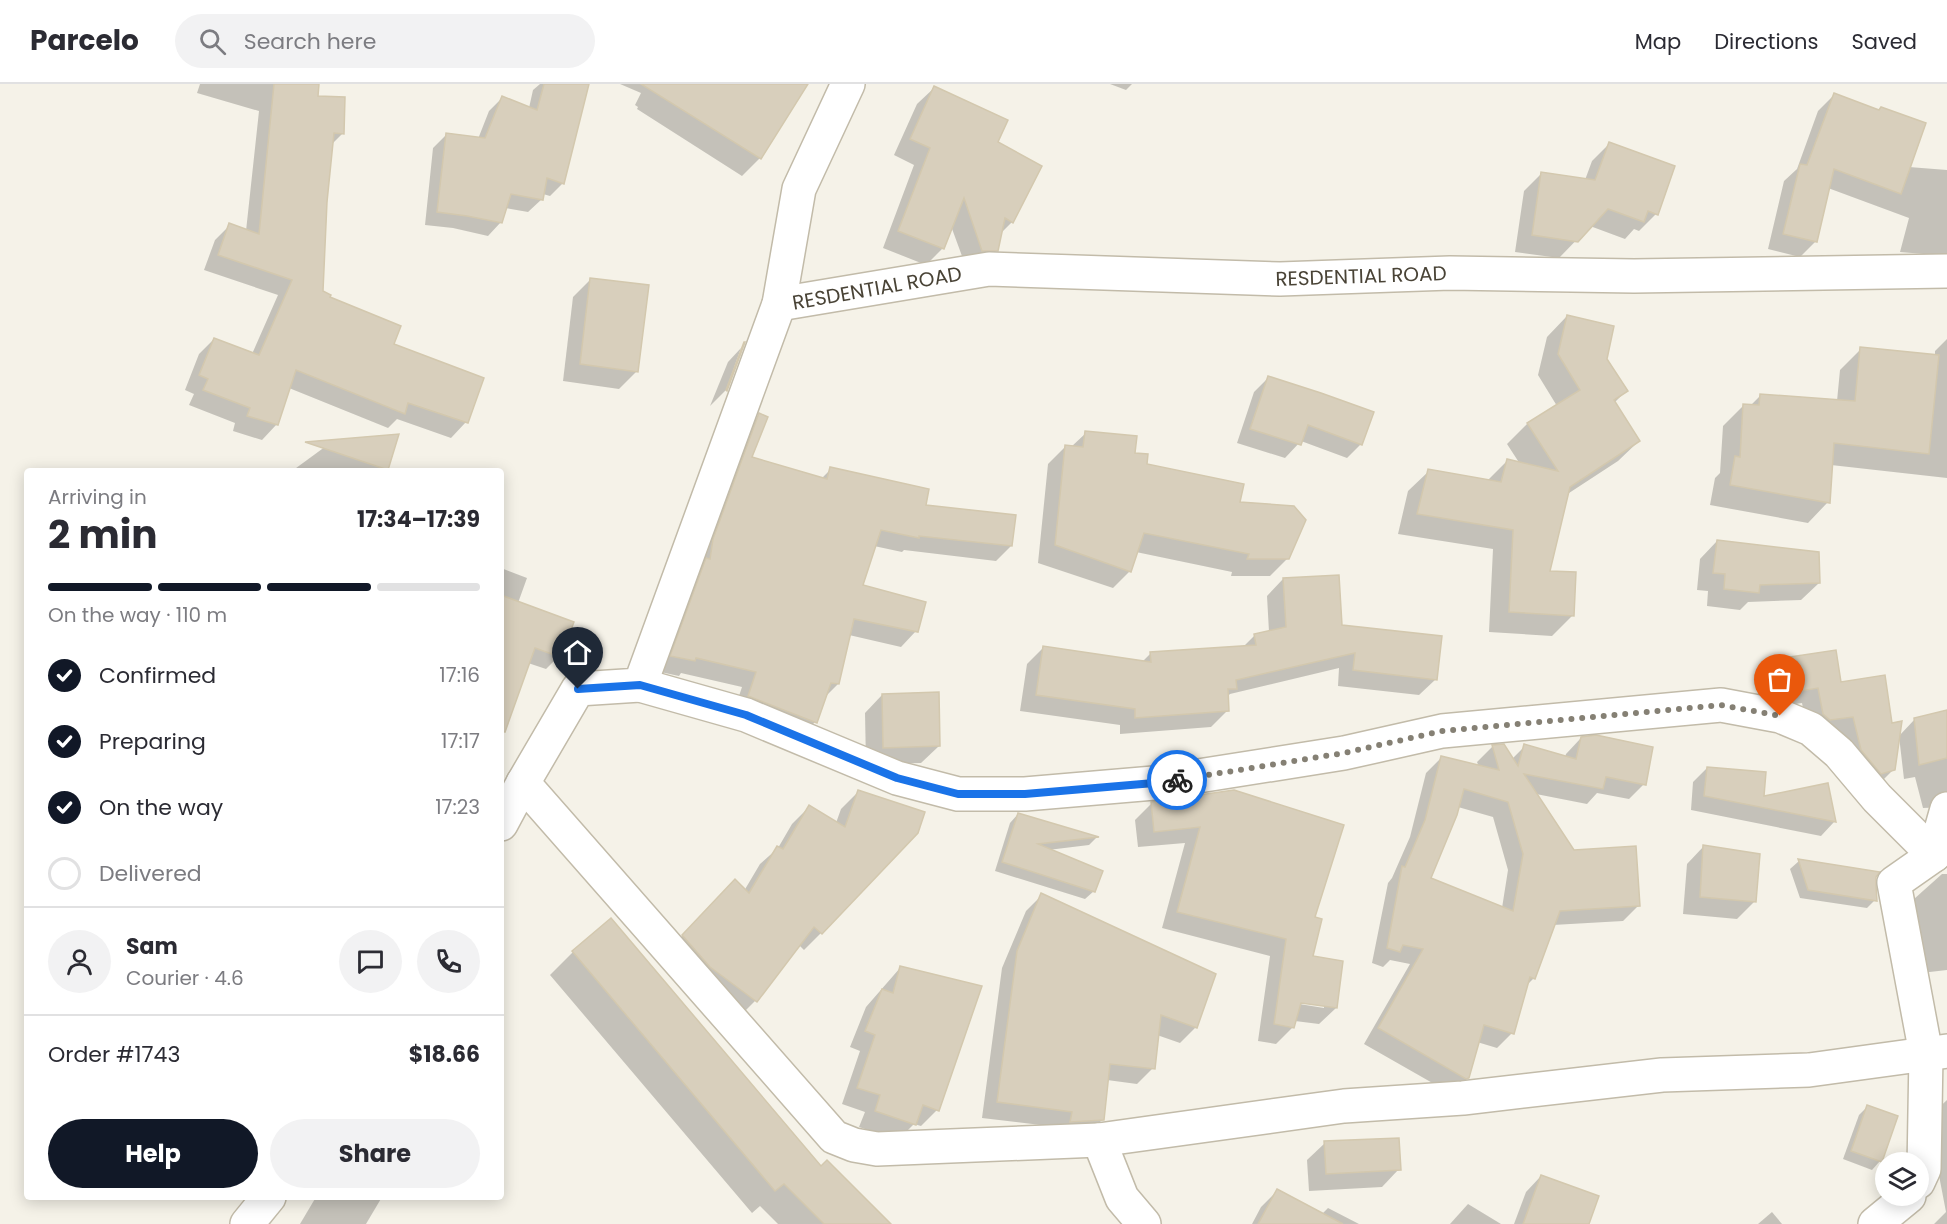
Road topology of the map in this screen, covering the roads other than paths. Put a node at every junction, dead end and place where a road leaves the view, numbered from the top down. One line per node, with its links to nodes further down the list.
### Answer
1 (848, 84): 3 (street, RESDENTIAL ROAD)
2 (1947, 271): 3 (street, RESDENTIAL ROAD)
3 (779, 304): 4 (street, RESDENTIAL ROAD)
4 (640, 685): 5 (street); 8 (street)
5 (523, 783): 7 (street); 10 (street)
6 (1947, 809): 8 (street)
7 (504, 818)
8 (1934, 855): 9 (street)
9 (1936, 1053): 10 (street); 11 (street)
10 (1099, 1140): 15 (street)
11 (1926, 1152)
12 (267, 1200): 14 (street)
13 (1897, 1206): 16 (street)
14 (247, 1224)
15 (1144, 1224)
16 (1875, 1224)

